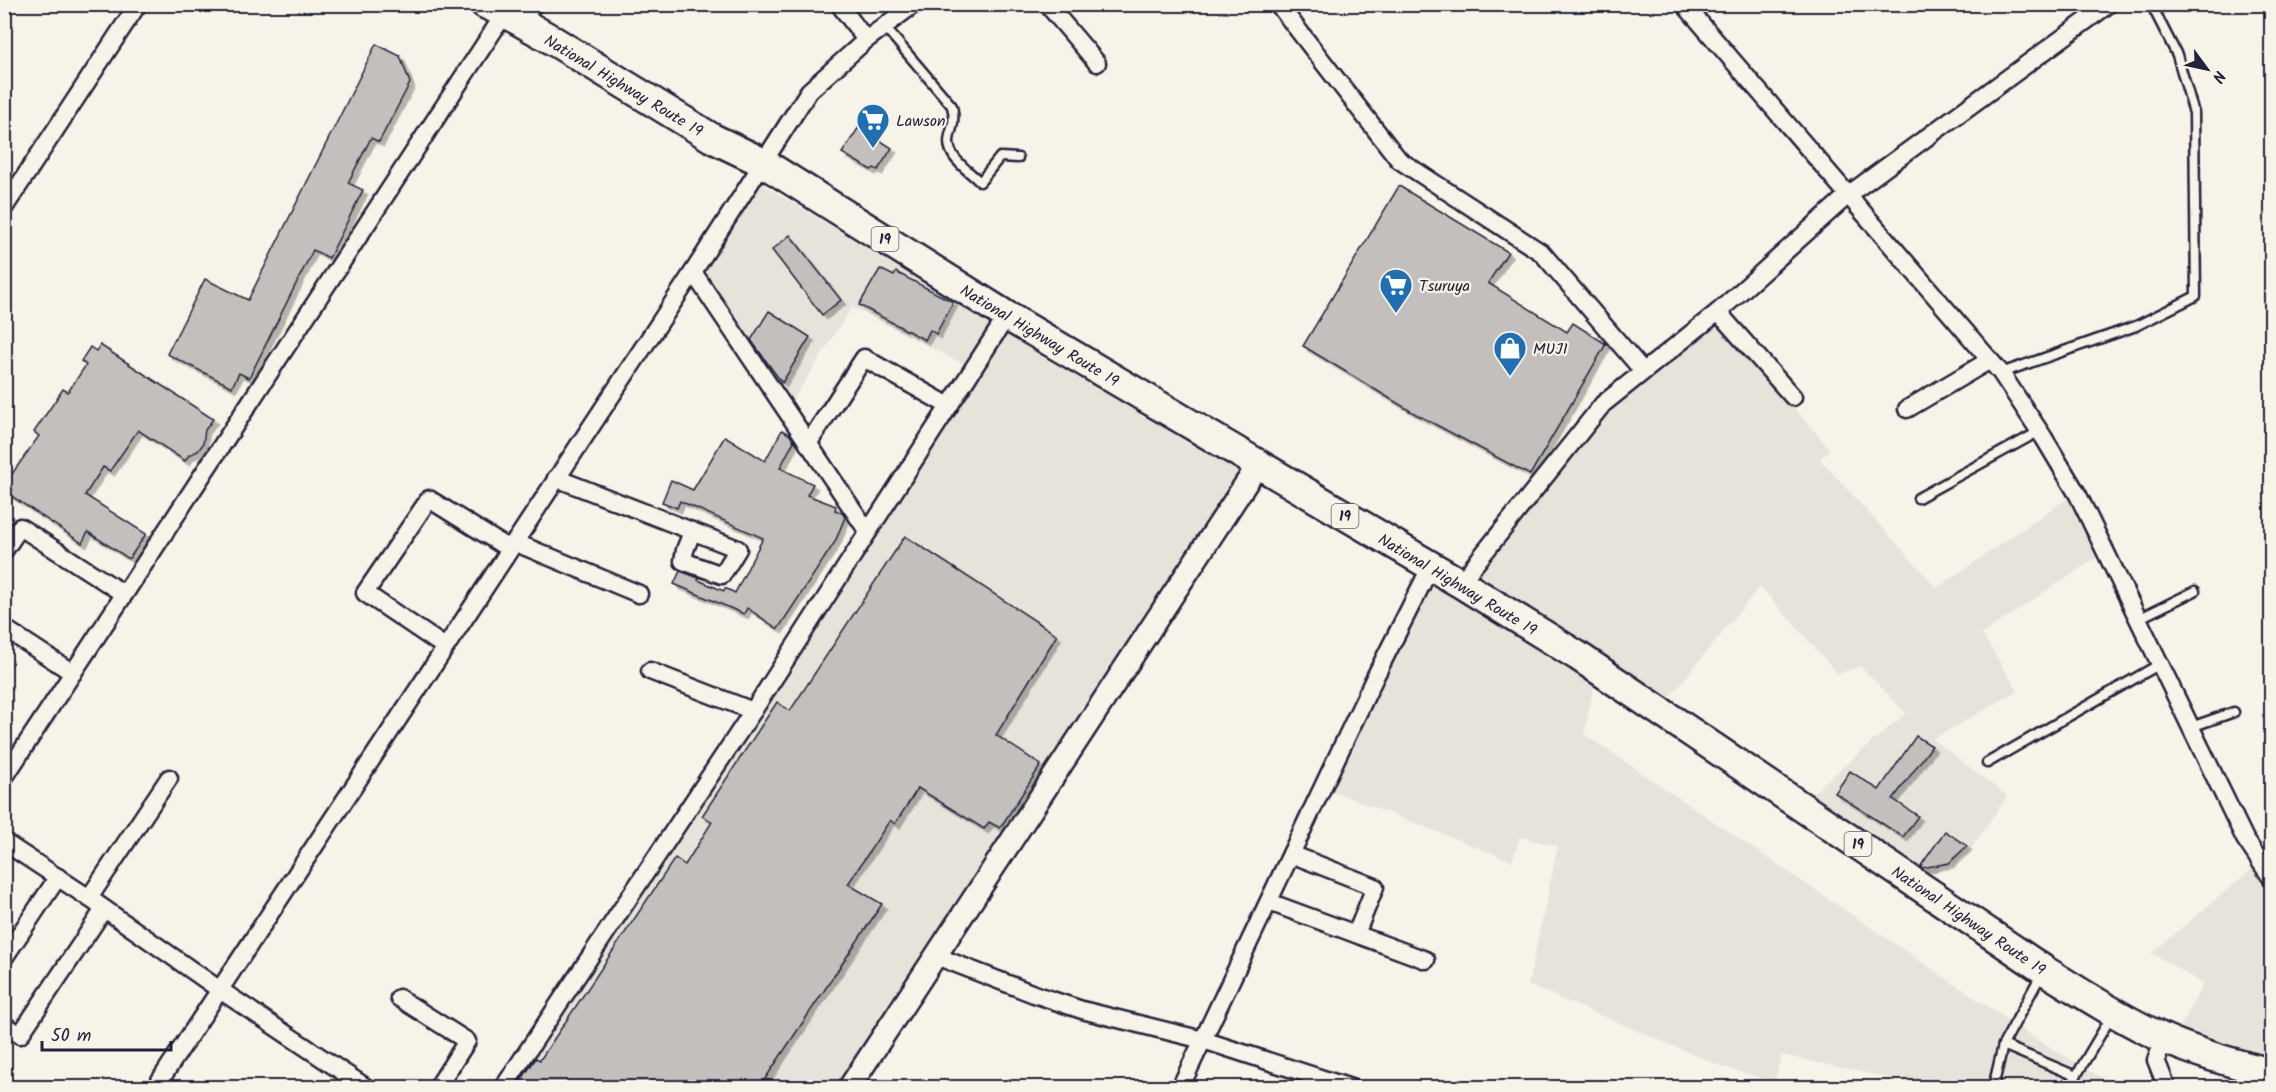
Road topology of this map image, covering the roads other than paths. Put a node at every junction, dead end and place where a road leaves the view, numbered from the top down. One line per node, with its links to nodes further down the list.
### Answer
1 (138, 4): 16 (street)
2 (839, 4): 11 (street)
3 (914, 4): 10 (street)
4 (1047, 4): 12 (street)
5 (2109, 4): 15 (street)
6 (2151, 4): 20 (lane)
7 (1286, 7): 21 (street)
8 (1690, 7): 15 (street)
9 (511, 11): 14 (highway, National Highway Route 19 / 19); 37 (street)
10 (884, 26): 11 (street); 13 (lane)
11 (866, 40): 14 (street)
12 (1097, 63)
13 (1018, 158)
14 (762, 162): 17 (street); 19 (highway, National Highway Route 19 / 19)
15 (1848, 195): 18 (street); 20 (street)
16 (4, 208)
17 (693, 272): 26 (street); 28 (street)
18 (1718, 312): 21 (street); 22 (street)
19 (1007, 316): 23 (street); 27 (highway, National Highway Route 19 / 19)
20 (1996, 367): 24 (street); 25 (street)
21 (1643, 371): 35 (street)
22 (1793, 397)
23 (949, 406): 26 (street); 31 (street)
24 (1907, 409)
25 (2040, 431): 29 (lane); 39 (street)
26 (808, 444): 31 (street)
27 (1258, 465): 34 (highway, National Highway Route 19 / 19); 59 (street)
28 (556, 478): 30 (street); 32 (street)
29 (1918, 498)
30 (692, 532)
31 (868, 532): 45 (street)
32 (512, 546): 38 (street); 41 (street); 41 (street)
33 (4, 551): 37 (street)
34 (1431, 566): 35 (highway, National Highway Route 19 / 19); 52 (street)
35 (1460, 584): 62 (highway, National Highway Route 19 / 19)
36 (2195, 591): 39 (lane)
37 (124, 594): 44 (street)
38 (639, 594)
39 (2138, 619): 42 (street)
40 (4, 628): 44 (street)
41 (446, 647): 63 (street)
42 (2160, 664): 47 (street); 48 (lane)
43 (650, 671): 45 (street)
44 (73, 673): 49 (street)
45 (753, 711): 74 (street)
46 (2234, 712): 47 (lane)
47 (2191, 727): 54 (street)
48 (1987, 763)
49 (4, 778)
50 (169, 778): 55 (street)
51 (4, 842): 53 (street)
52 (1291, 854): 56 (street); 58 (street)
53 (58, 877): 55 (street); 60 (street)
54 (2271, 879)
55 (89, 898): 57 (street)
56 (1269, 902): 58 (street); 68 (street)
57 (104, 909): 63 (street); 66 (street)
58 (1356, 934): 61 (street)
59 (936, 956): 68 (street); 75 (street)
60 (4, 958)
61 (1426, 960)
62 (2044, 970): 65 (highway, National Highway Route 19 / 19); 69 (lane)
63 (220, 990): 71 (street); 72 (street)
64 (399, 998): 73 (street)
65 (2114, 1012): 67 (highway, National Highway Route 19 / 19); 69 (lane)
66 (4, 1025)
67 (2165, 1038): 70 (highway, National Highway Route 19 / 19); 79 (street)
68 (1203, 1040): 76 (street); 77 (street)
69 (2003, 1045): 78 (lane)
70 (2271, 1073)
71 (162, 1085)
72 (367, 1088)
73 (436, 1088)
74 (503, 1088)
75 (849, 1088)
76 (1180, 1088)
77 (1351, 1088)
78 (1993, 1088)
79 (2168, 1088)

